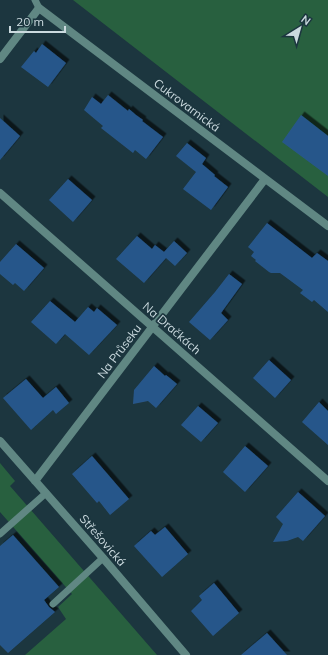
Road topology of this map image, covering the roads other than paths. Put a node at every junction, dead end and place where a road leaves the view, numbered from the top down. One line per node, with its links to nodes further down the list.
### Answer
1 (35, 0): 2 (lane, Cukrovarnická)
2 (39, 8): 3 (street); 4 (street, Cukrovarnická)
3 (0, 59)
4 (265, 179): 6 (street, Cukrovarnická); 7 (street, Na Průseku)
5 (0, 194): 7 (street, Na Dračkách)
6 (328, 226)
7 (152, 327): 9 (street, Na Průseku); 10 (street, Na Dračkách)
8 (0, 441): 9 (street, Střešovická)
9 (35, 481): 11 (street, Střešovická)
10 (328, 481)
11 (46, 494): 12 (lane); 13 (street, Střešovická)
12 (0, 534)
13 (103, 558): 14 (lane); 15 (street, Střešovická)
14 (53, 604)
15 (186, 655)

